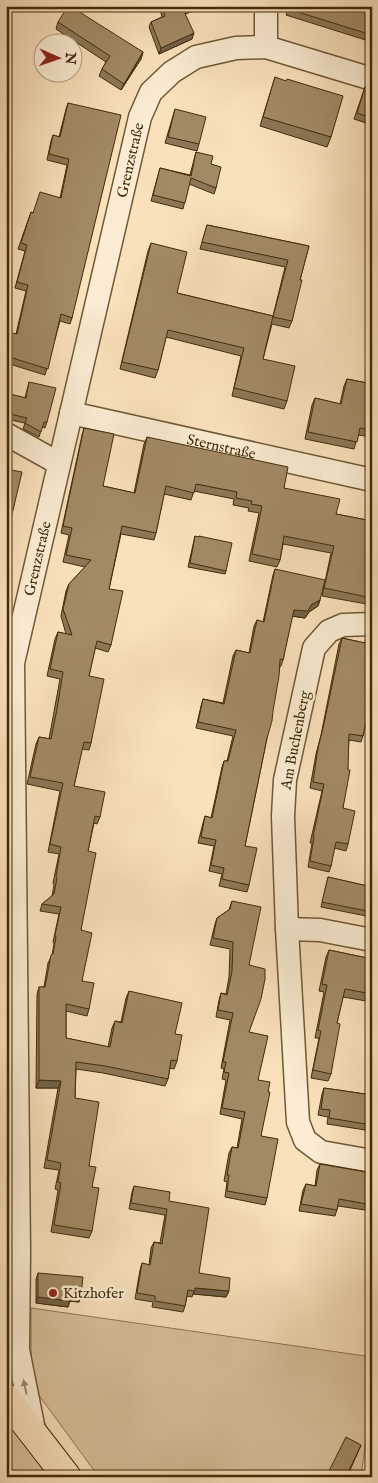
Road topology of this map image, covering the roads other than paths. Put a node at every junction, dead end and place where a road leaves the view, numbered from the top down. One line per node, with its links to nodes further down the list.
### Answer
1 (266, 6): 2 (street)
2 (266, 47): 3 (street, Grenzstraße); 4 (street, Grenzstraße)
3 (372, 79)
4 (71, 413): 6 (street, Grenzstraße); 7 (street, Sternstraße)
5 (6, 434): 6 (street)
6 (58, 463): 9 (street, Grenzstraße)
7 (372, 480)
8 (372, 624): 10 (street, Am Buchenberg)
9 (10, 662): 13 (street, Grenzstraße)
10 (287, 929): 11 (street); 12 (street, Am Buchenberg)
11 (372, 940)
12 (372, 1162)
13 (10, 1269): 14 (street, Grenzstraße)
14 (12, 1311): 16 (street, Grenzstraße, one-way to 14)
15 (6, 1398): 16 (main road)
16 (36, 1435): 17 (main road)
17 (67, 1477)

